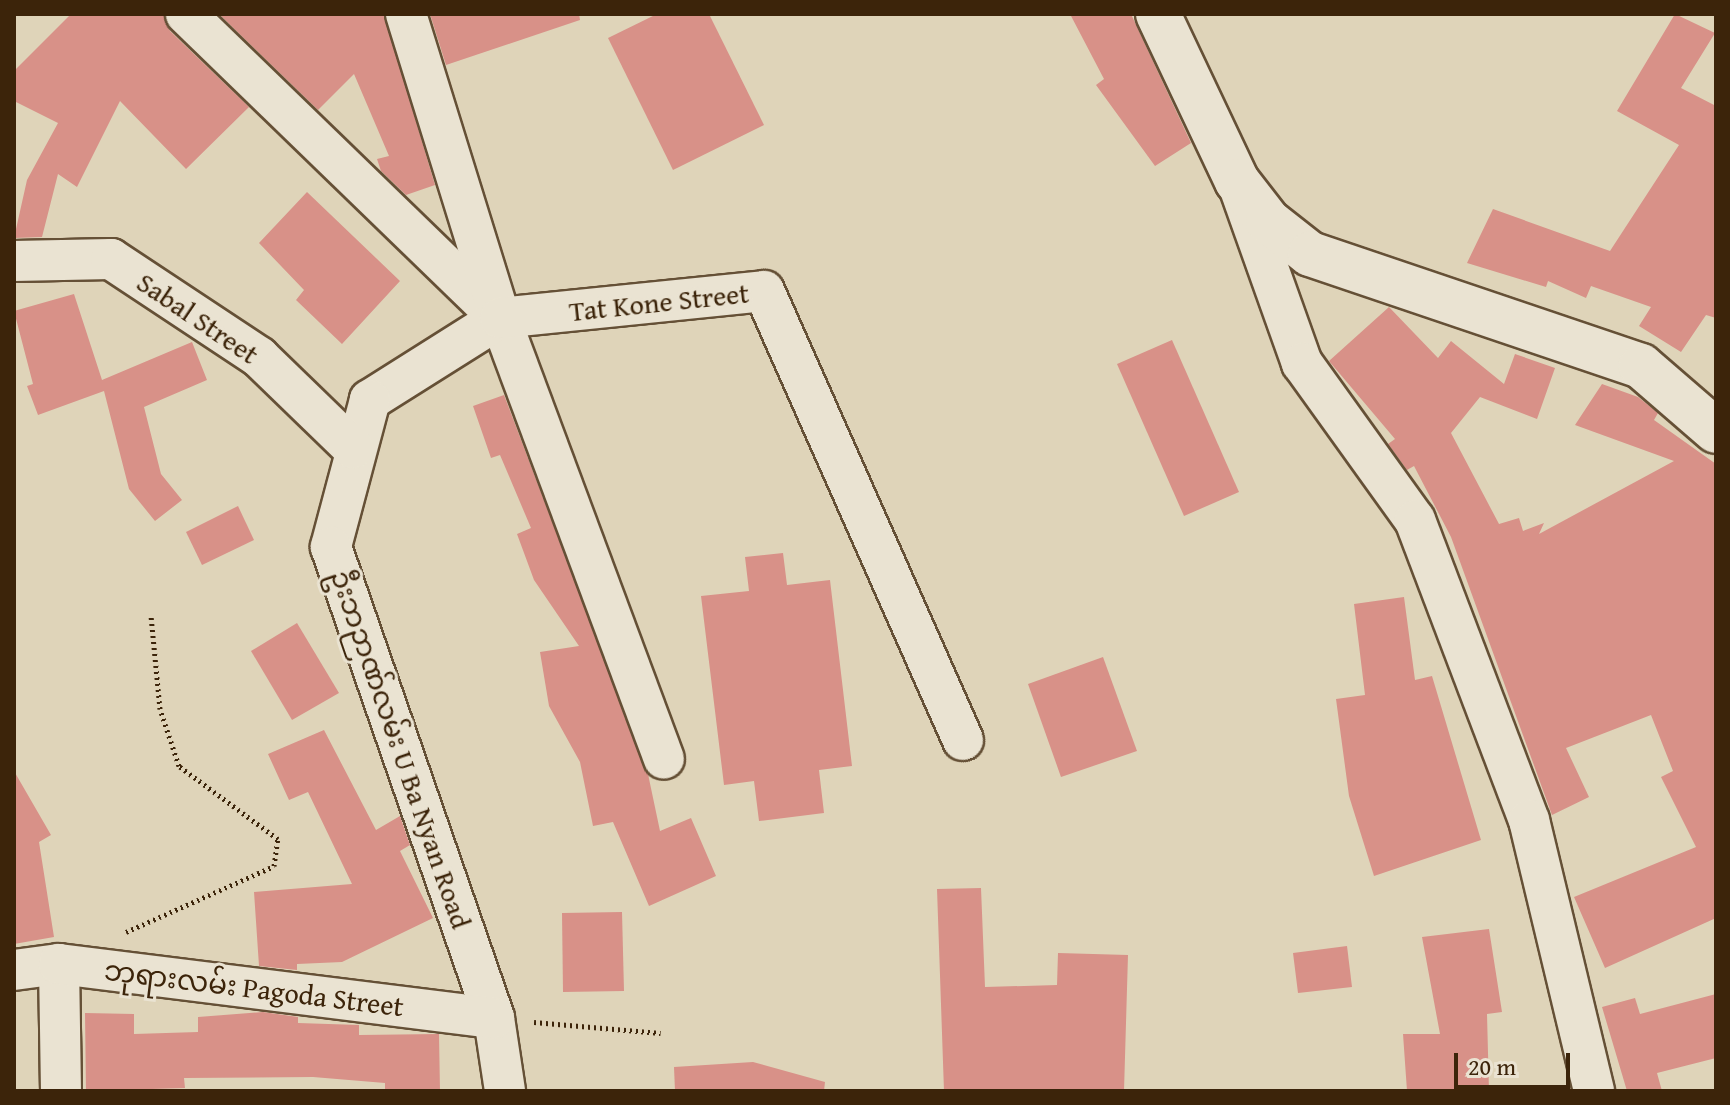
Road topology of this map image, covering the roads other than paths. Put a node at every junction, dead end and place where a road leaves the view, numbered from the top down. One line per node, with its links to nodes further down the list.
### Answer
1 (186, 14): 6 (street)
2 (406, 14): 6 (street)
3 (1158, 14): 4 (street)
4 (1237, 181): 7 (street); 16 (street)
5 (14, 261): 8 (street, Sabal Street)
6 (500, 318): 8 (street, ဦးဘဉာဏ်လမ်း U Ba Nyan Road); 9 (street, Tat Kone Street); 10 (street)
7 (1716, 431)
8 (353, 448): 13 (street, ဦးဘဉာဏ်လမ်း U Ba Nyan Road)
9 (963, 740)
10 (664, 758)
11 (59, 964): 12 (street, ဘုရားလမ်း Pagoda Street); 13 (street, ဘုရားလမ်း Pagoda Street); 14 (street)
12 (14, 970)
13 (494, 1018): 15 (street, ဦးဘဉာဏ်လမ်း U Ba Nyan Road)
14 (61, 1091)
15 (505, 1091)
16 (1594, 1091)

